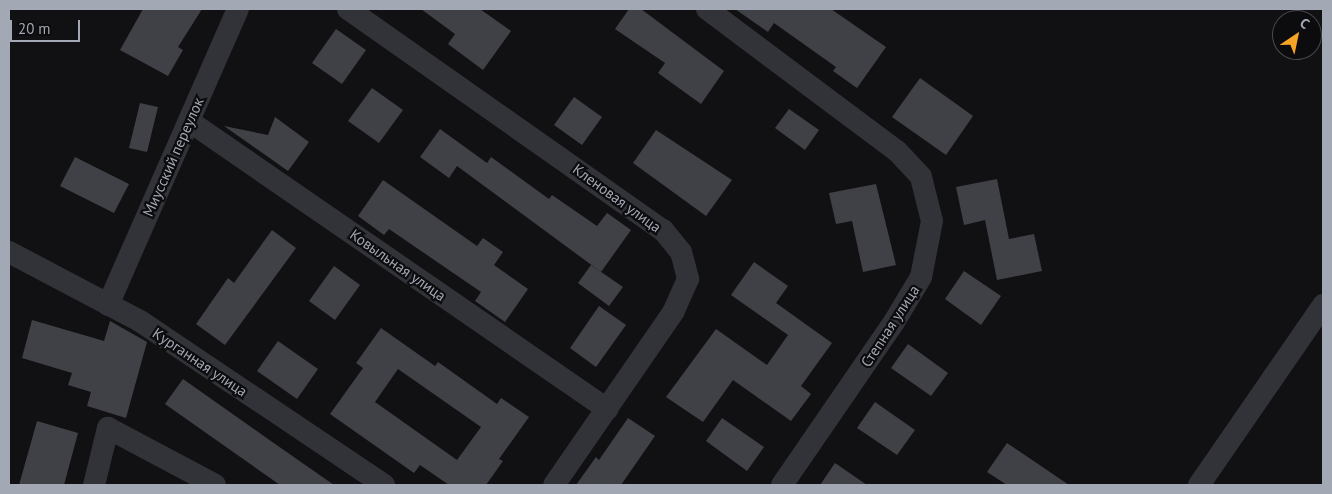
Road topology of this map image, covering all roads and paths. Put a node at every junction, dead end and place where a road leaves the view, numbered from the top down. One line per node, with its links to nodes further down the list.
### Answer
1 (238, 9): 4 (street, Миусский переулок)
2 (348, 9): 8 (street, Кленовая улица)
3 (707, 9): 13 (street, Степная улица)
4 (189, 121): 6 (street, Миусский переулок); 8 (street, Ковыльная улица)
5 (9, 252): 6 (street, Курганная улица)
6 (108, 305): 11 (street, Курганная улица)
7 (1323, 305): 14 (street)
8 (607, 409): 12 (street, Кленовая улица)
9 (94, 485): 10 (street)
10 (215, 485)
11 (384, 485)
12 (554, 485)
13 (782, 485)
14 (1198, 485)

